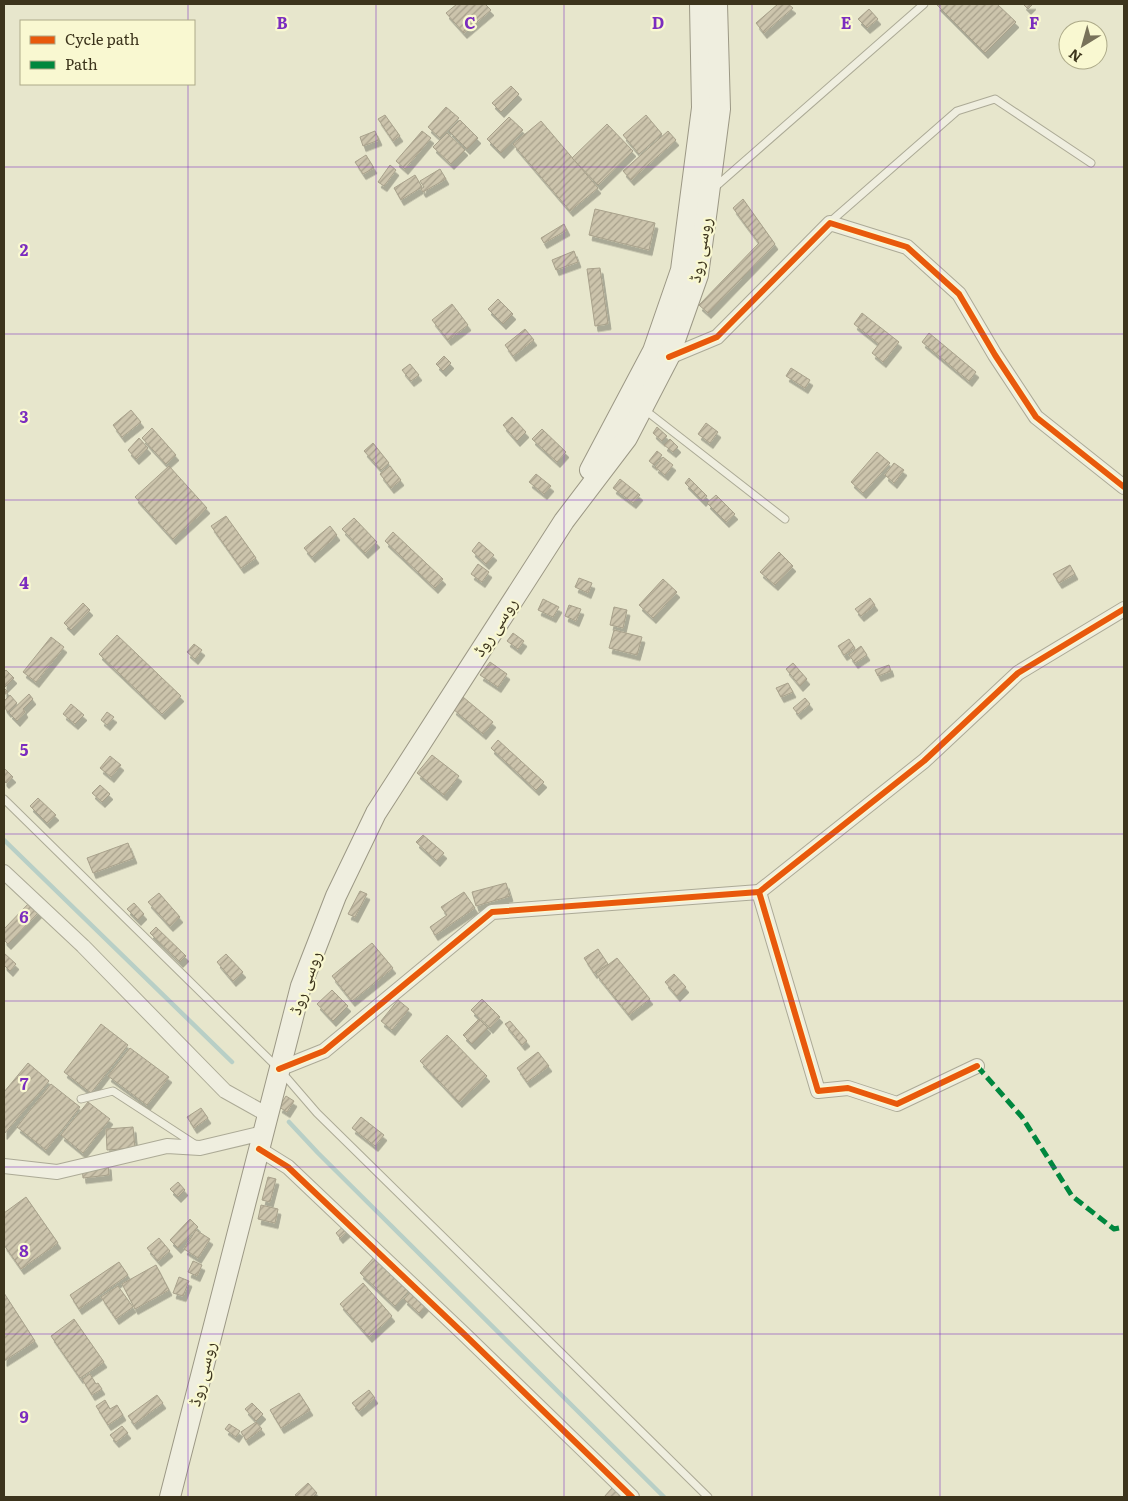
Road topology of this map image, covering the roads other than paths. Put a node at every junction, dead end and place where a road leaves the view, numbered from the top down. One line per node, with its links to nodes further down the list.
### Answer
1 (700, 4): 11 (main road, روسی روڈ)
2 (717, 4): 5 (main road, روسی روڈ)
3 (924, 4): 5 (lane)
4 (1091, 163): 6 (lane)
5 (710, 192): 7 (main road, روسی روڈ)
6 (830, 223): 7 (street); 9 (street)
7 (669, 358): 8 (main road, روسی روڈ)
8 (642, 408): 10 (lane); 11 (main road, روسی روڈ)
9 (1124, 487)
10 (785, 519)
11 (564, 521): 17 (main road, روسی روڈ)
12 (1124, 609): 15 (street)
13 (4, 799): 17 (lane)
14 (4, 872): 19 (street)
15 (759, 892): 16 (street); 17 (street)
16 (977, 1066)
17 (280, 1069): 19 (main road, روسی روڈ); 24 (lane)
18 (81, 1099): 20 (lane)
19 (263, 1133): 20 (street); 22 (main road, روسی روڈ); 23 (street)
20 (200, 1148): 21 (street)
21 (4, 1166)
22 (170, 1497)
23 (632, 1497)
24 (708, 1497)

